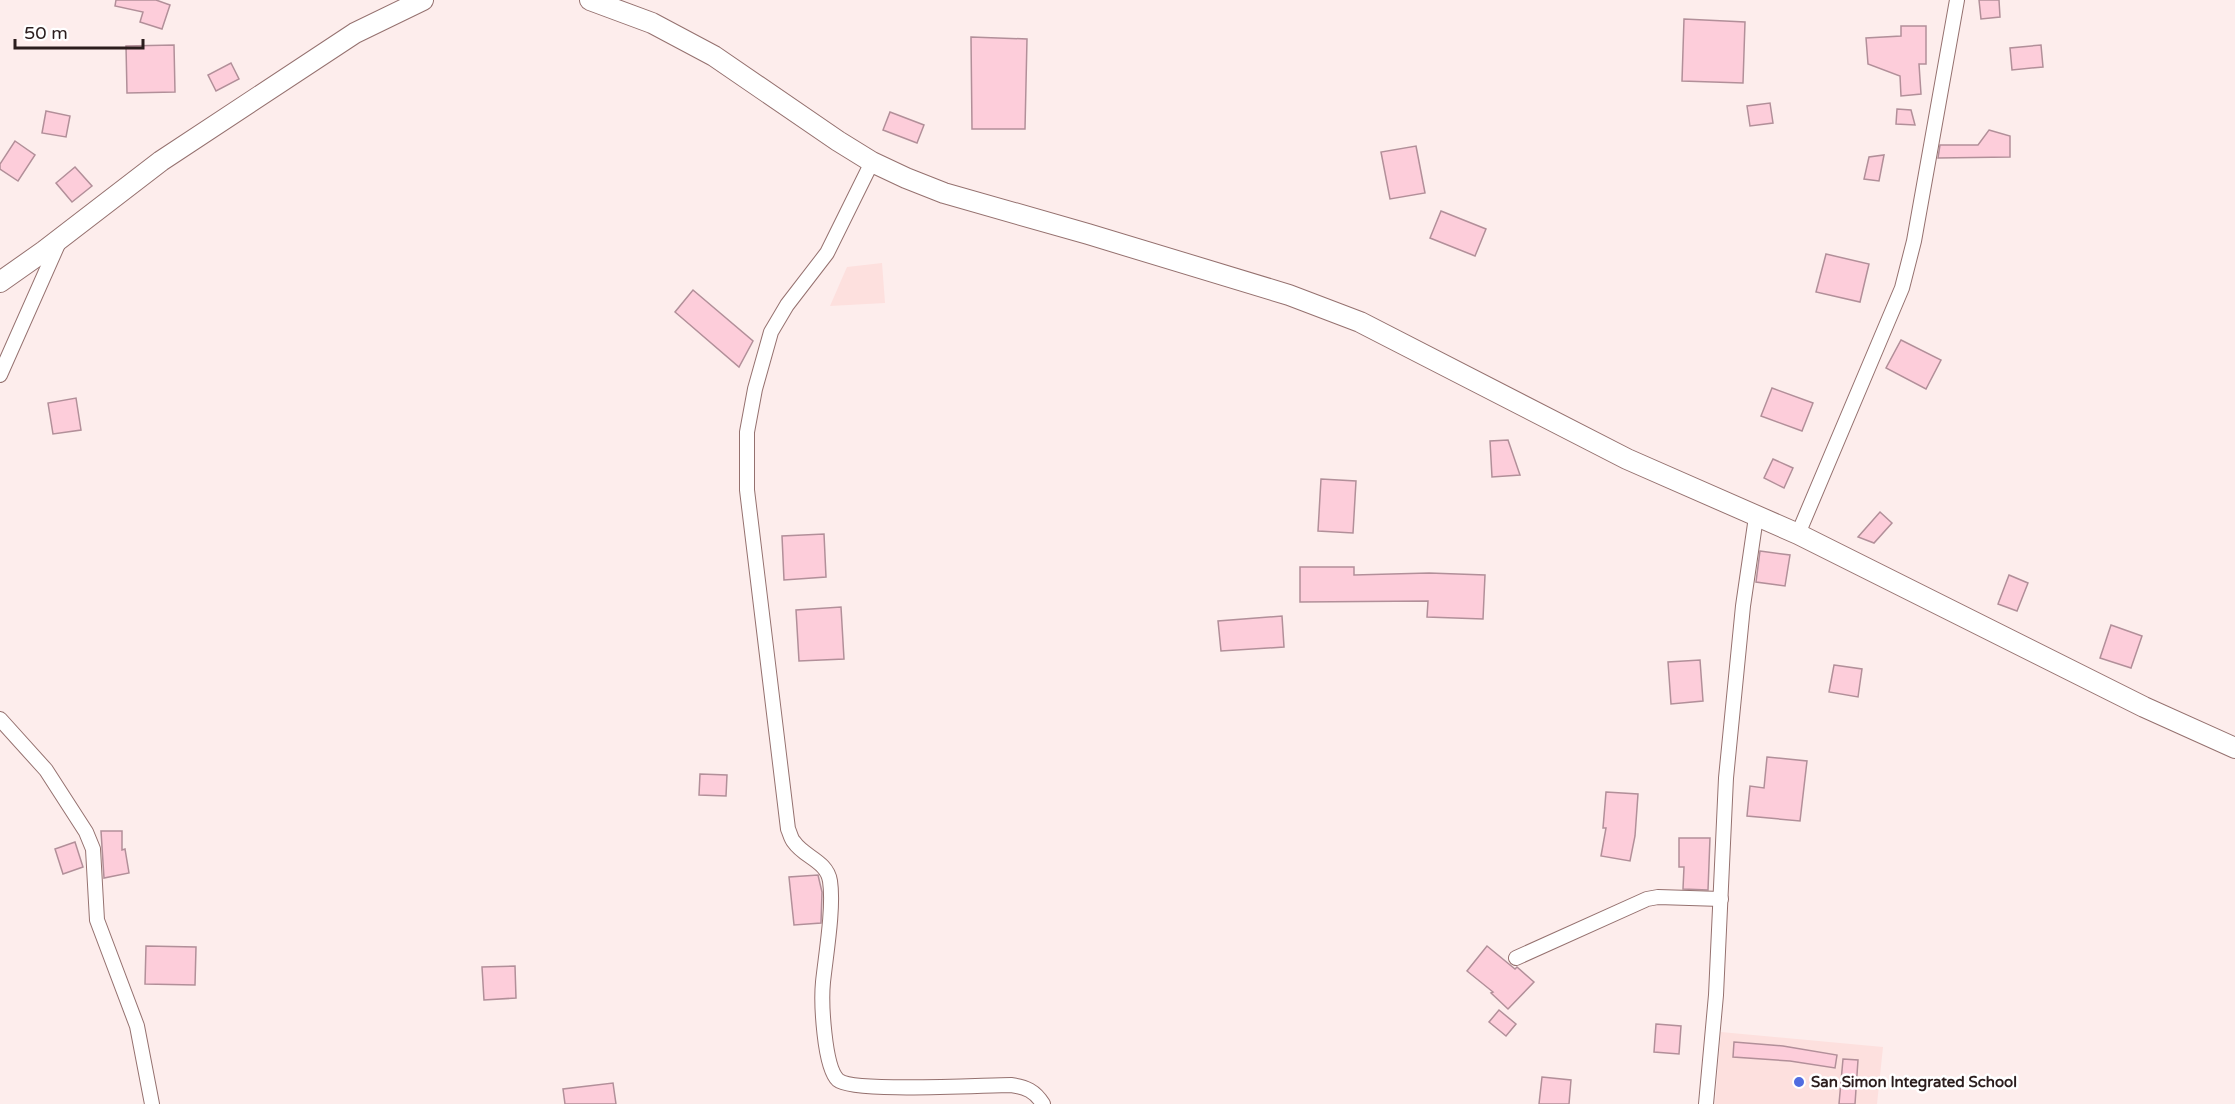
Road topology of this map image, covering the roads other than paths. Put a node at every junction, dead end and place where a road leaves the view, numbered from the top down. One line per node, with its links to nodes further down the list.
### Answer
1 (423, 0): 5 (main road)
2 (590, 0): 4 (main road)
3 (1957, 0): 9 (street)
4 (872, 162): 8 (main road); 15 (street)
5 (61, 237): 6 (main road); 7 (street)
6 (0, 282)
7 (0, 375)
8 (1756, 517): 9 (main road); 12 (street)
9 (1798, 534): 11 (main road)
10 (0, 719): 14 (street)
11 (2235, 748)
12 (1721, 899): 13 (street); 16 (street)
13 (1516, 958)
14 (152, 1104)
15 (1043, 1104)
16 (1706, 1104)

